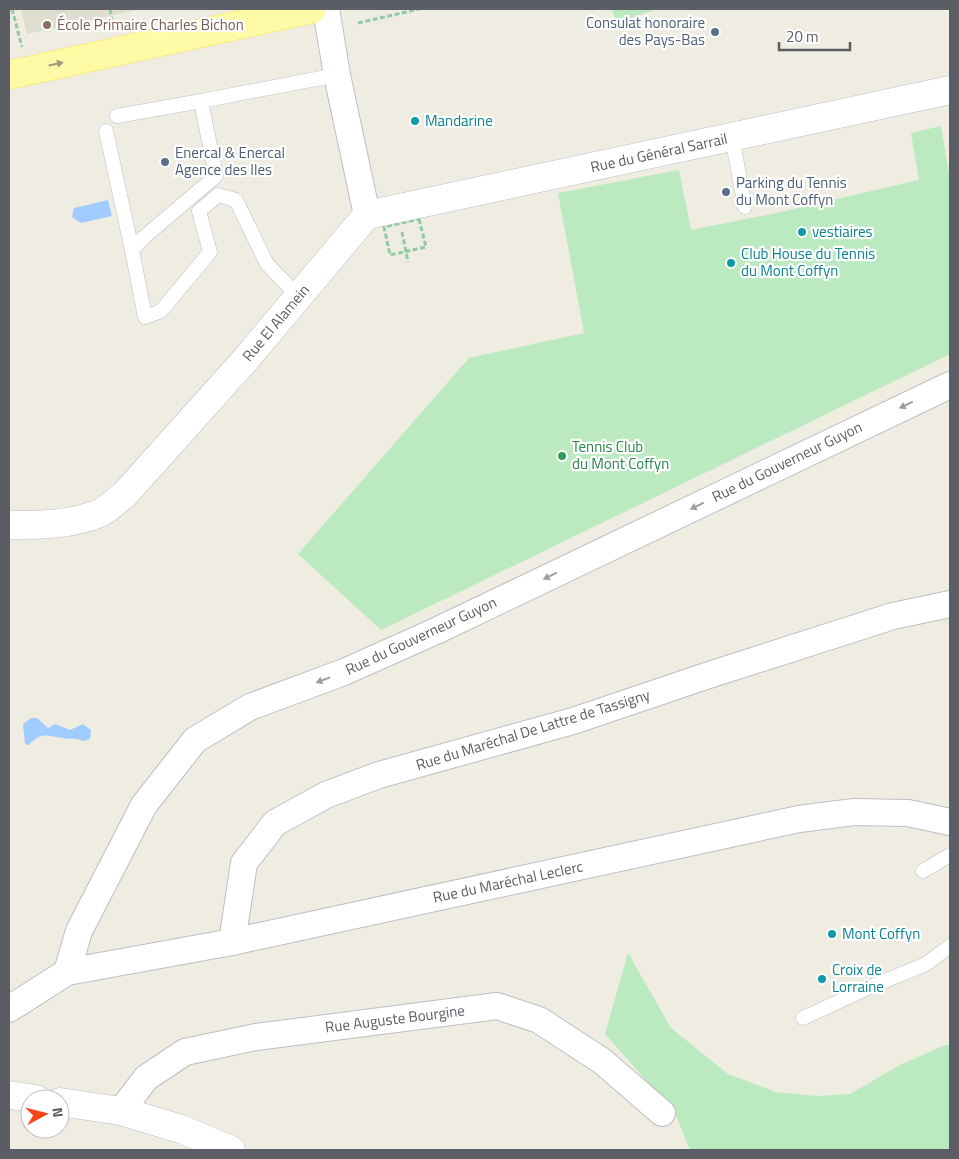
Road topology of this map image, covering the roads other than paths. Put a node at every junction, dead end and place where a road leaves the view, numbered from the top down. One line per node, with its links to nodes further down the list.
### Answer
1 (312, 9): 3 (main road, one-way to 1)
2 (326, 9): 4 (street)
3 (9, 74)
4 (337, 74): 6 (lane); 11 (street)
5 (950, 90): 9 (street, Rue du Général Sarrail)
6 (201, 101): 7 (lane); 12 (lane)
7 (117, 116)
8 (106, 131): 12 (lane)
9 (732, 137): 10 (lane); 11 (street, Rue du Général Sarrail)
10 (745, 206)
11 (375, 221): 13 (street, Rue El Alamein)
12 (132, 250): 13 (lane)
13 (298, 296): 15 (street, Rue El Alamein)
14 (950, 384): 22 (street, Rue du Gouverneur Guyon, one-way to 22)
15 (9, 525)
16 (950, 604): 20 (street, Rue du Maréchal De Lattre de Tassigny)
17 (950, 822): 20 (street, Rue du Maréchal Leclerc)
18 (950, 855): 19 (lane)
19 (923, 871)
20 (232, 942): 22 (street, Rue du Maréchal Leclerc)
21 (950, 946): 24 (lane)
22 (67, 972): 23 (street)
23 (9, 1009)
24 (803, 1018)
25 (70, 1104): 26 (street)
26 (120, 1111): 27 (street, Rue Auguste Bourgine); 28 (street)
27 (662, 1113)
28 (231, 1150)

